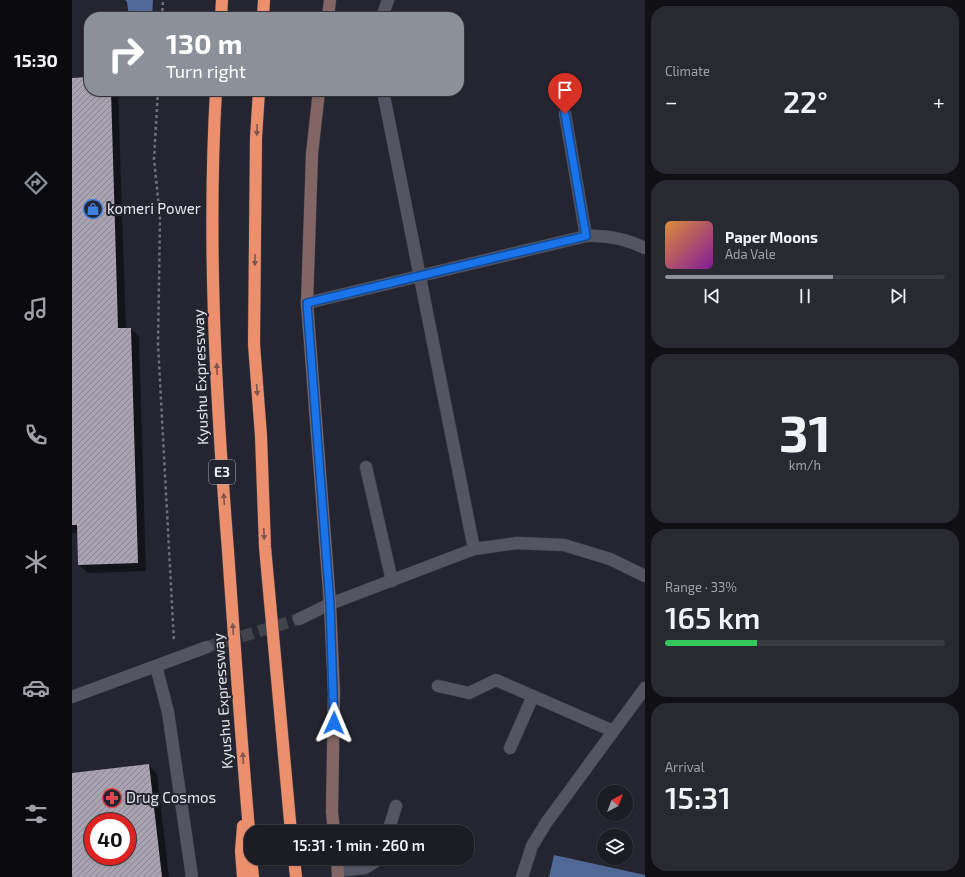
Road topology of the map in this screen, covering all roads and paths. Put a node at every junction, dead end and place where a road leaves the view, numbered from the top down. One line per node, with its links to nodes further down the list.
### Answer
1 (162, 0): 6 (path)
2 (222, 0): 7 (highway)
3 (264, 0): 8 (highway)
4 (330, 0): 9 (street)
5 (388, 0): 10 (street)
6 (162, 12)
7 (221, 12)
8 (263, 12)
9 (329, 12)
10 (384, 12)
11 (158, 96): 28 (path)
12 (216, 96): 36 (highway, Kyushu Expressway / E3, one-way to 12)
13 (259, 96): 39 (highway, one-way to 39)
14 (318, 96): 20 (street)
15 (384, 96): 19 (street)
16 (565, 114): 17 (street)
17 (586, 236): 18 (street); 19 (street)
18 (645, 248)
19 (420, 275): 20 (street); 22 (street)
20 (307, 303): 25 (street)
21 (366, 467): 24 (street)
22 (474, 549): 23 (street); 24 (street)
23 (645, 576)
24 (392, 581): 25 (street)
25 (330, 604): 26 (street); 40 (street)
26 (299, 619)
27 (207, 647): 28 (street)
28 (179, 658): 29 (street)
29 (156, 666): 33 (street); 46 (street)
30 (438, 686): 32 (street)
31 (645, 688): 34 (street)
32 (533, 696): 34 (street); 35 (street)
33 (72, 697)
34 (613, 731): 50 (street)
35 (510, 748)
36 (245, 787): 38 (highway, Kyushu Expressway / E3); 47 (highway)
37 (396, 806): 41 (street)
38 (248, 825)
39 (290, 825)
40 (333, 825)
41 (390, 825)
42 (252, 865): 48 (highway)
43 (295, 865): 49 (highway)
44 (370, 865): 45 (street)
45 (338, 874)
46 (192, 877)
47 (243, 877)
48 (253, 877)
49 (296, 877)
50 (522, 877)

